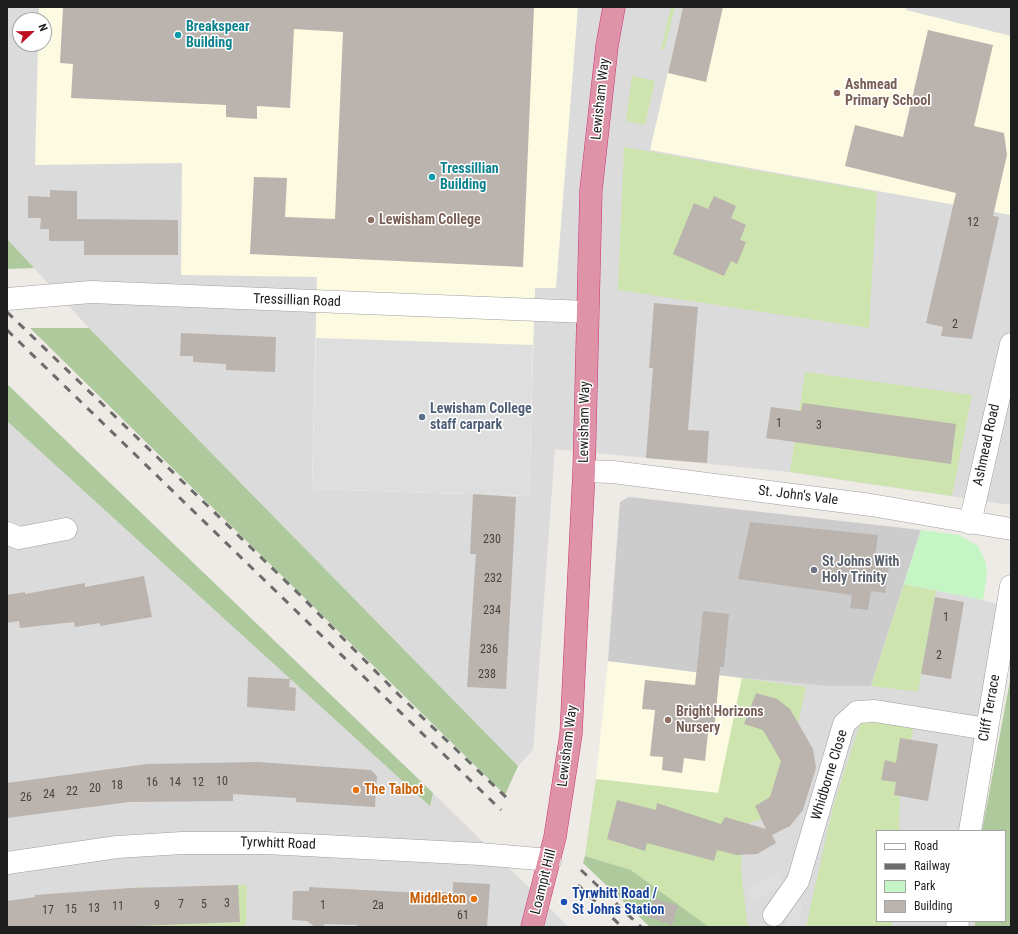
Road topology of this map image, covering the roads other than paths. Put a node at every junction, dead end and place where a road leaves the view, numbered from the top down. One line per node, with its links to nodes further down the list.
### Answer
1 (614, 7): 3 (highway, Lewisham Way)
2 (7, 299): 3 (street, Tressillian Road)
3 (587, 312): 5 (highway, Lewisham Way)
4 (1011, 344): 6 (street, Ashmead Road)
5 (584, 471): 6 (street, St. John's Vale); 13 (highway, Lewisham Way)
6 (970, 523): 9 (street, St. John's Vale)
7 (66, 529): 8 (street)
8 (7, 533)
9 (1011, 535)
10 (1011, 586): 11 (street, Cliff Terrace)
11 (987, 729): 12 (street, Cliff Terrace); 16 (street, Whidborne Close)
12 (970, 830)
13 (555, 837): 14 (highway, Loampit Hill)
14 (550, 860): 15 (street, Tyrwhitt Road); 17 (highway, Loampit Hill)
15 (7, 863)
16 (774, 916)
17 (532, 927)

